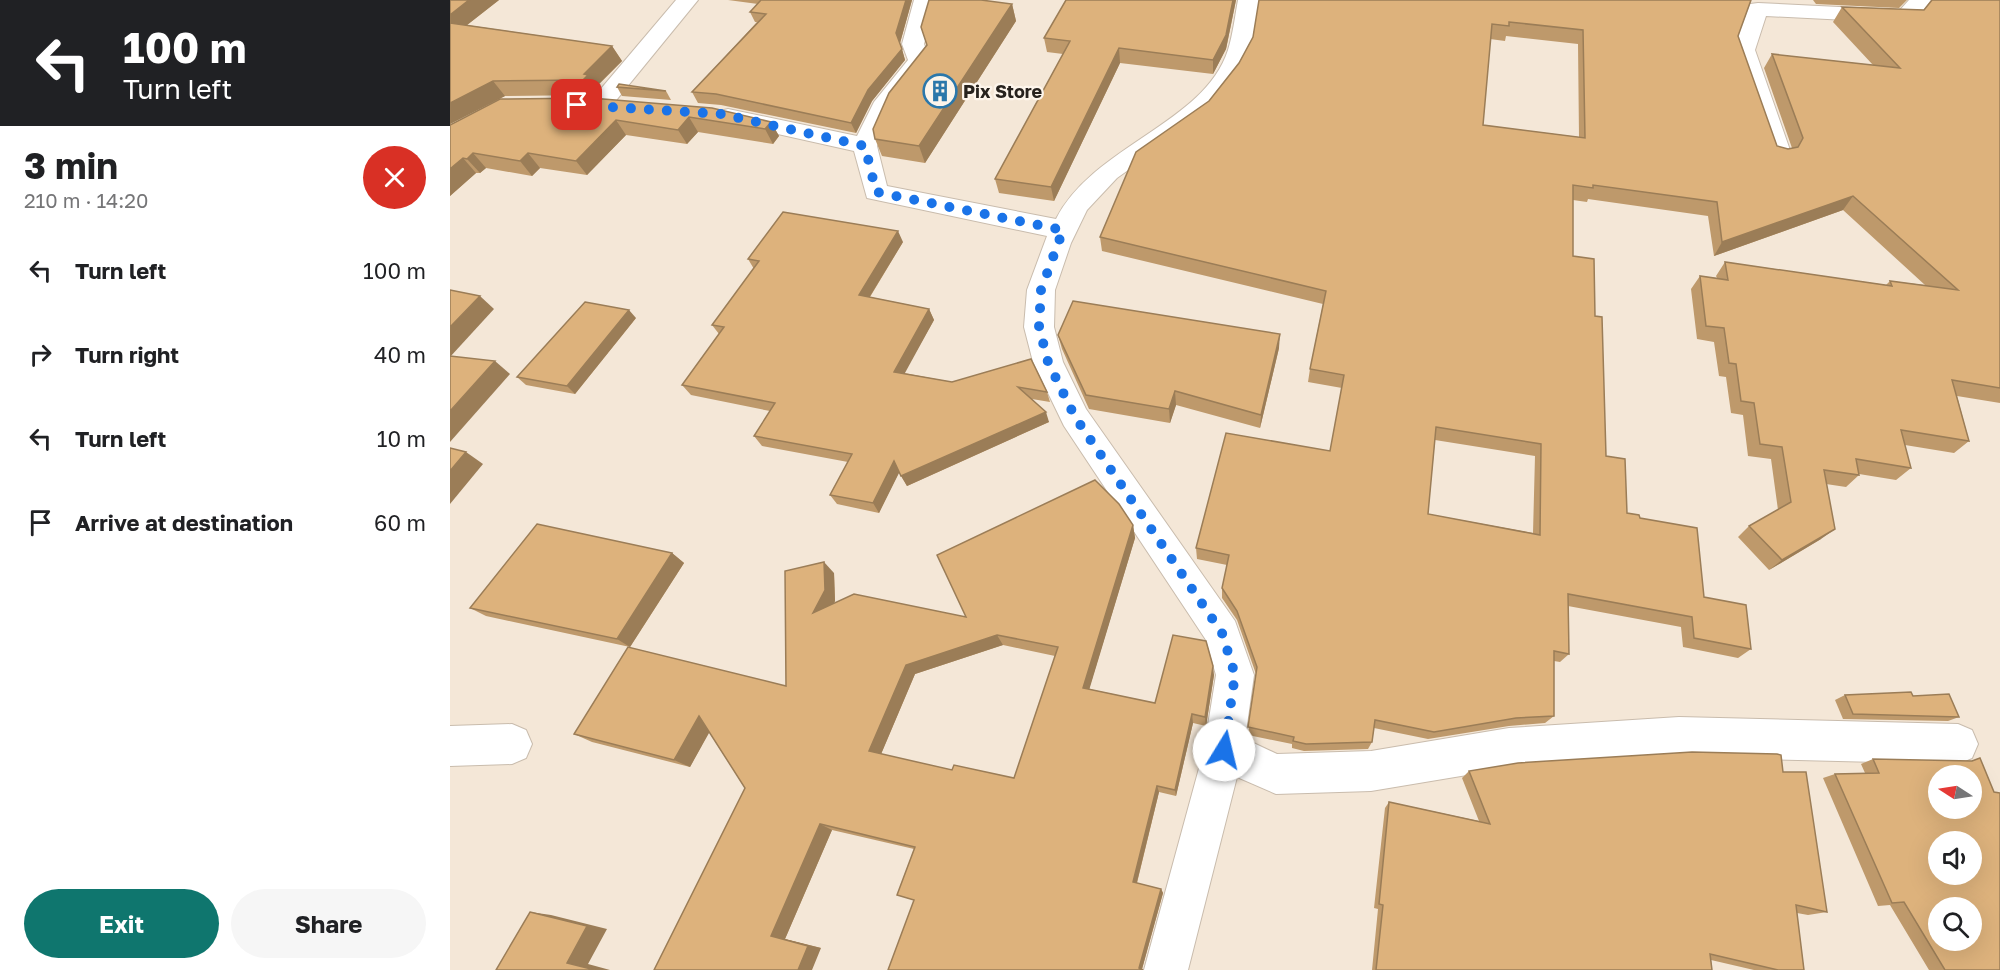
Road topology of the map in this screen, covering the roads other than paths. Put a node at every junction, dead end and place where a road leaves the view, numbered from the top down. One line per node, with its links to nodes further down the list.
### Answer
1 (687, 0): 5 (street)
2 (925, 0): 7 (street)
3 (1249, 0): 9 (street)
4 (1920, 0): 8 (street)
5 (542, 105)
6 (710, 113): 7 (street)
7 (865, 146): 9 (street)
8 (1779, 153)
9 (1063, 230): 13 (street)
10 (512, 744): 12 (street)
11 (1958, 744): 13 (street)
12 (450, 746)
13 (1224, 750): 14 (street)
14 (1166, 970)

